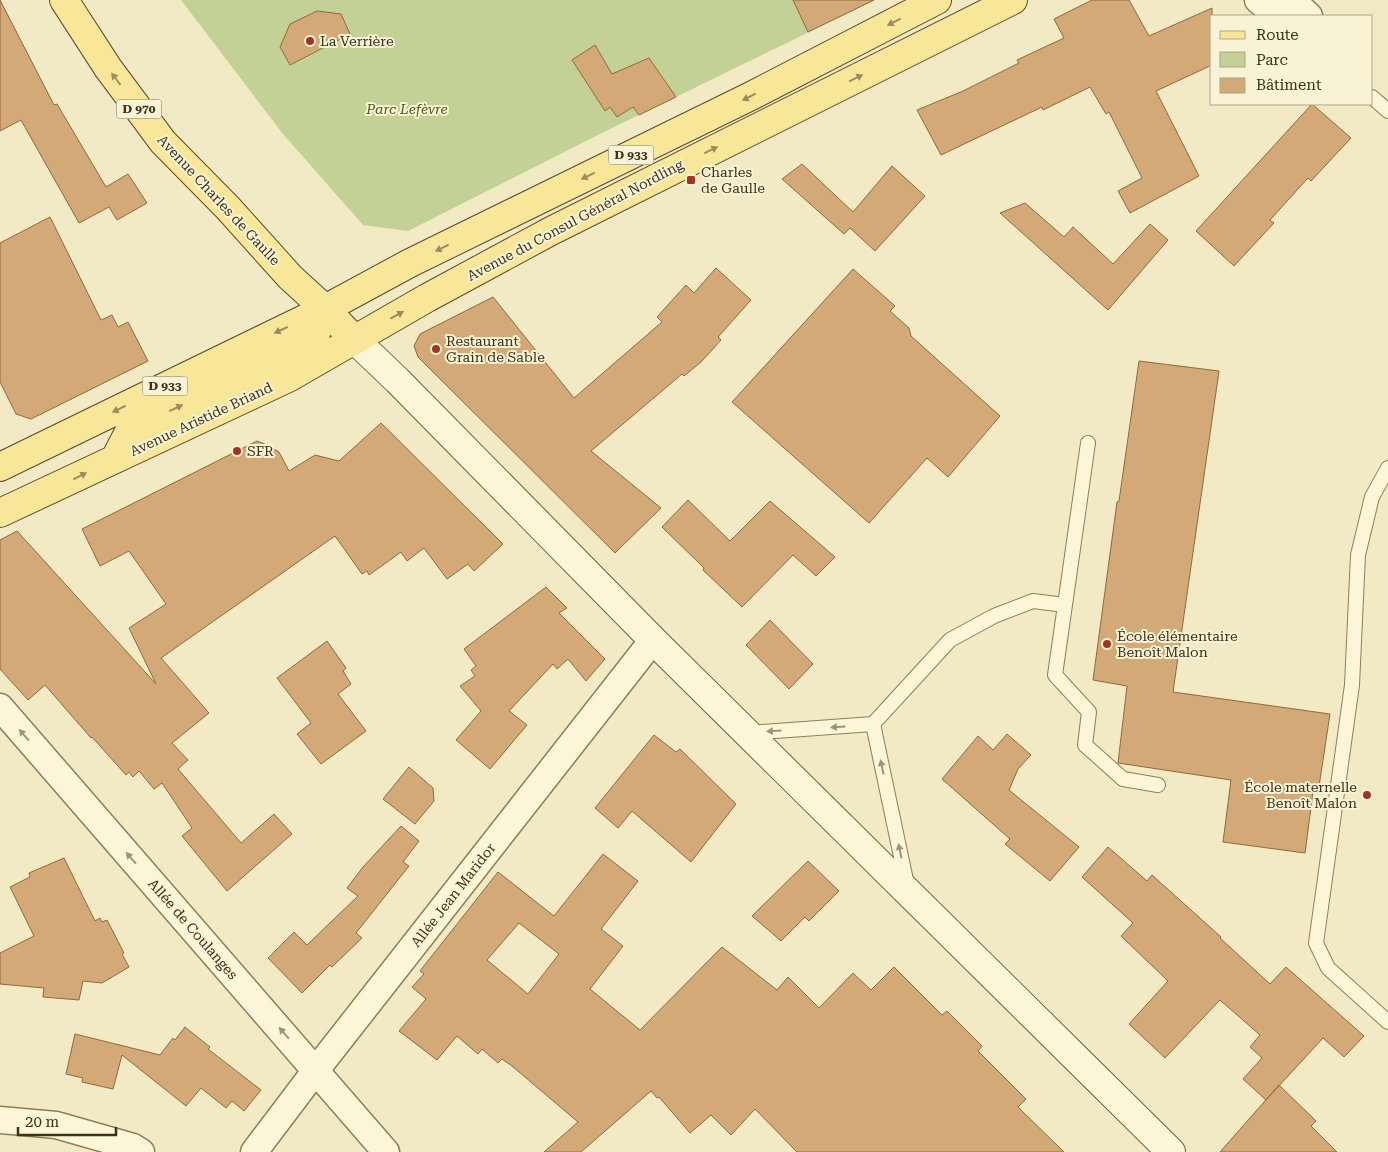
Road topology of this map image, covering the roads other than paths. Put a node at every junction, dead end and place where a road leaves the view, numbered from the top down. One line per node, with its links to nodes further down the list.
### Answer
1 (64, 0): 10 (main road, Avenue Charles de Gaulle / D 970, one-way to 1)
2 (937, 0): 10 (main road, D 933, one-way to 10)
3 (1013, 0): 11 (main road, Avenue du Consul Général Nordling / D 933, one-way to 3)
4 (1258, 0): 6 (street)
5 (1292, 0): 7 (street)
6 (1277, 15)
7 (1308, 15)
8 (1373, 98): 9 (lane)
9 (1388, 111)
10 (325, 309): 11 (main road, Avenue Charles de Gaulle / D 970); 13 (main road, one-way to 10); 14 (main road, D 933, one-way to 14)
11 (354, 339): 13 (main road, Avenue Aristide Briand / D 933); 19 (main road, D 970)
12 (1088, 443): 18 (lane)
13 (115, 459): 16 (main road, Avenue Aristide Briand / D 933, one-way to 13)
14 (2, 461): 16 (main road)
15 (1388, 468): 25 (lane)
16 (44, 493): 17 (main road, Avenue Aristide Briand / D 933)
17 (0, 513)
18 (1065, 604): 21 (lane); 23 (lane)
19 (653, 640): 22 (main road, D 970); 26 (street, Allée Jean Maridor)
20 (0, 707): 26 (street, Allée de Coulanges, one-way to 20)
21 (873, 724): 22 (lane, one-way to 22); 24 (lane, one-way to 21)
22 (746, 733): 24 (main road, D 970)
23 (1158, 785)
24 (909, 894): 31 (main road, D 970)
25 (1388, 1022)
26 (316, 1070): 29 (street, Allée Jean Maridor); 30 (street, Allée de Coulanges)
27 (0, 1120): 28 (street)
28 (140, 1152)
29 (254, 1152)
30 (386, 1152)
31 (1171, 1152)

